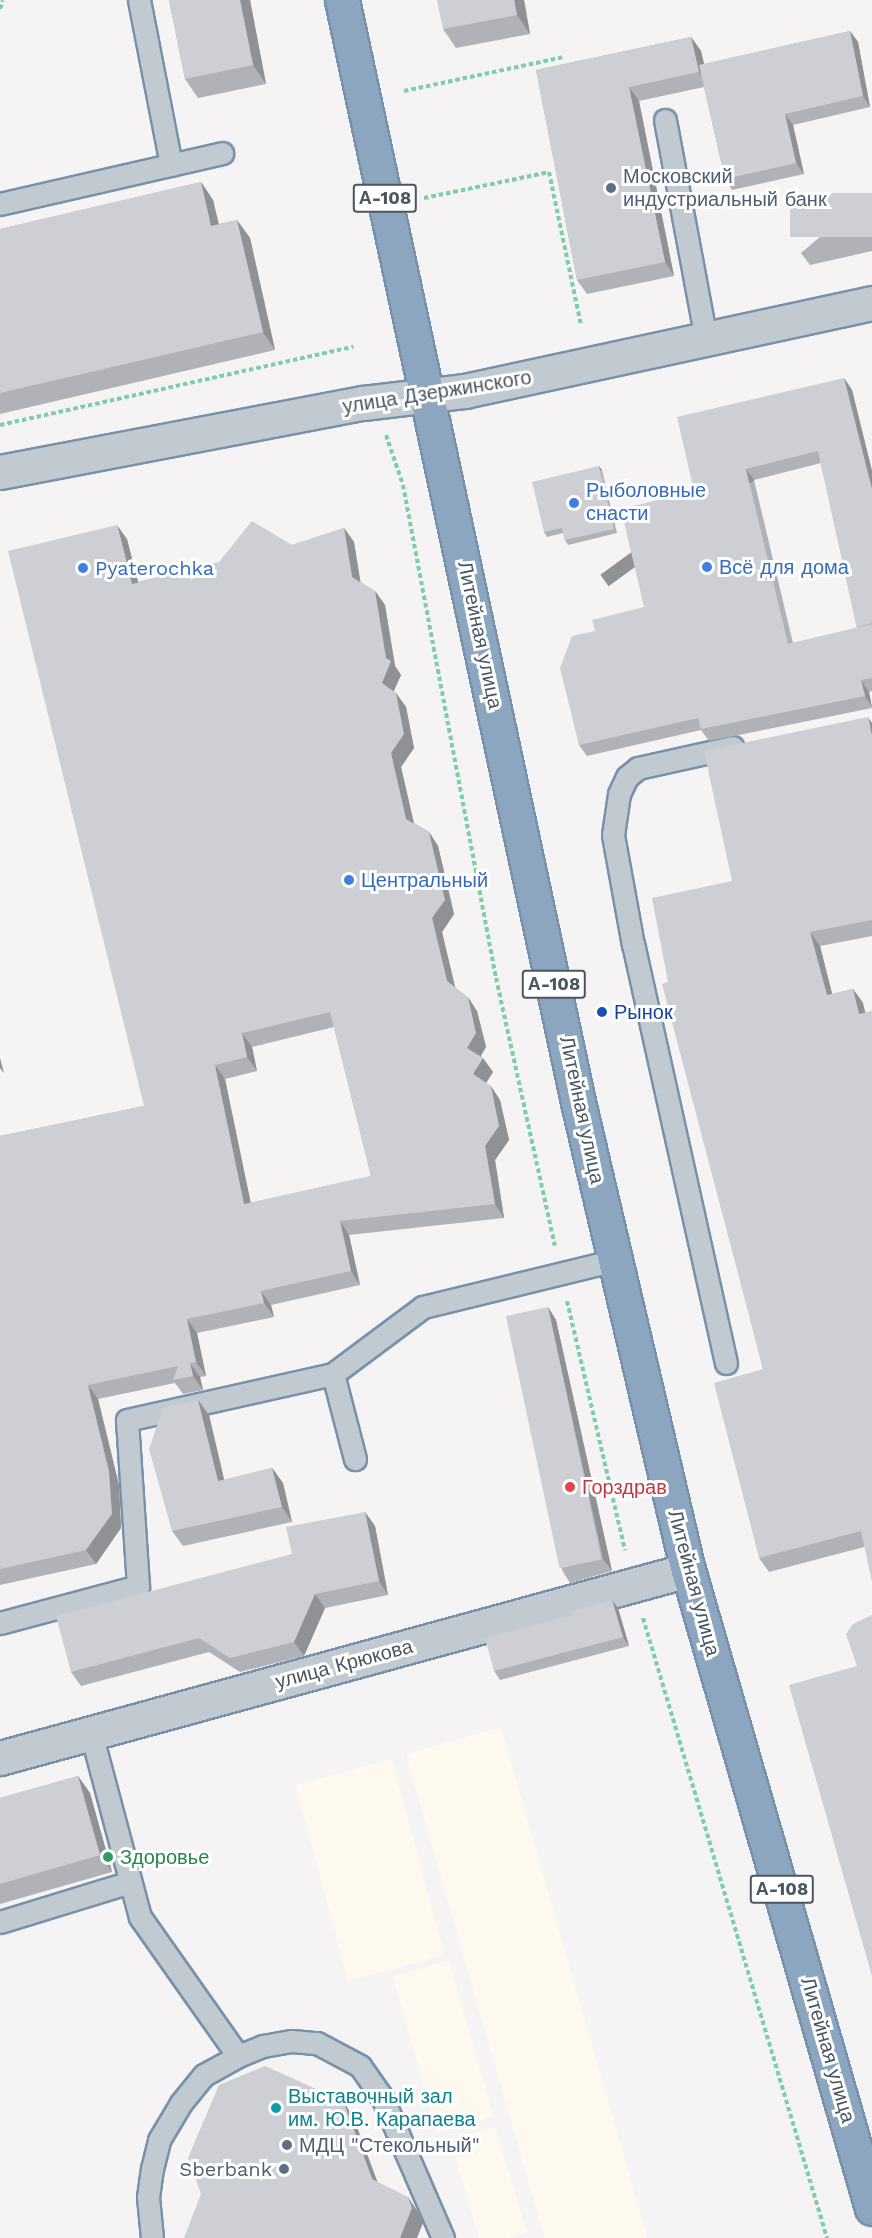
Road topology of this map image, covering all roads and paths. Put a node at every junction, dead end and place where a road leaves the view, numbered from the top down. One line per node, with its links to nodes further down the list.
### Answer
1 (3, 0): 4 (path)
2 (139, 0): 9 (lane)
3 (342, 0): 16 (highway, Литейная улица / А-108)
4 (0, 9)
5 (564, 57): 6 (path)
6 (404, 91)
7 (665, 120): 14 (lane)
8 (222, 153): 9 (lane)
9 (171, 165): 11 (lane)
10 (424, 198): 13 (path)
11 (0, 204)
12 (872, 303): 14 (street, улица Дзержинского)
13 (581, 325)
14 (706, 339): 16 (street, улица Дзержинского)
15 (353, 346): 18 (path)
16 (428, 397): 17 (street, улица Дзержинского); 21 (highway, Литейная улица / А-108)
17 (363, 403): 19 (street, улица Дзержинского); 22 (path)
18 (0, 424)
19 (0, 472)
20 (753, 743): 23 (lane)
21 (616, 1260): 22 (lane); 26 (highway, Литейная улица / А-108)
22 (561, 1273): 24 (lane); 27 (path)
23 (726, 1363)
24 (333, 1374): 25 (lane); 28 (lane)
25 (355, 1459)
26 (688, 1570): 27 (street, улица Крюкова); 34 (highway, Литейная улица / А-108)
27 (633, 1585): 29 (street, улица Крюкова); 37 (path)
28 (0, 1623)
29 (91, 1733): 30 (street, улица Крюкова); 31 (lane)
30 (0, 1758)
31 (130, 1882): 32 (lane); 33 (lane)
32 (0, 1922)
33 (238, 2056): 35 (lane); 36 (lane)
34 (872, 2208)
35 (152, 2238)
36 (443, 2238)
37 (827, 2238)

